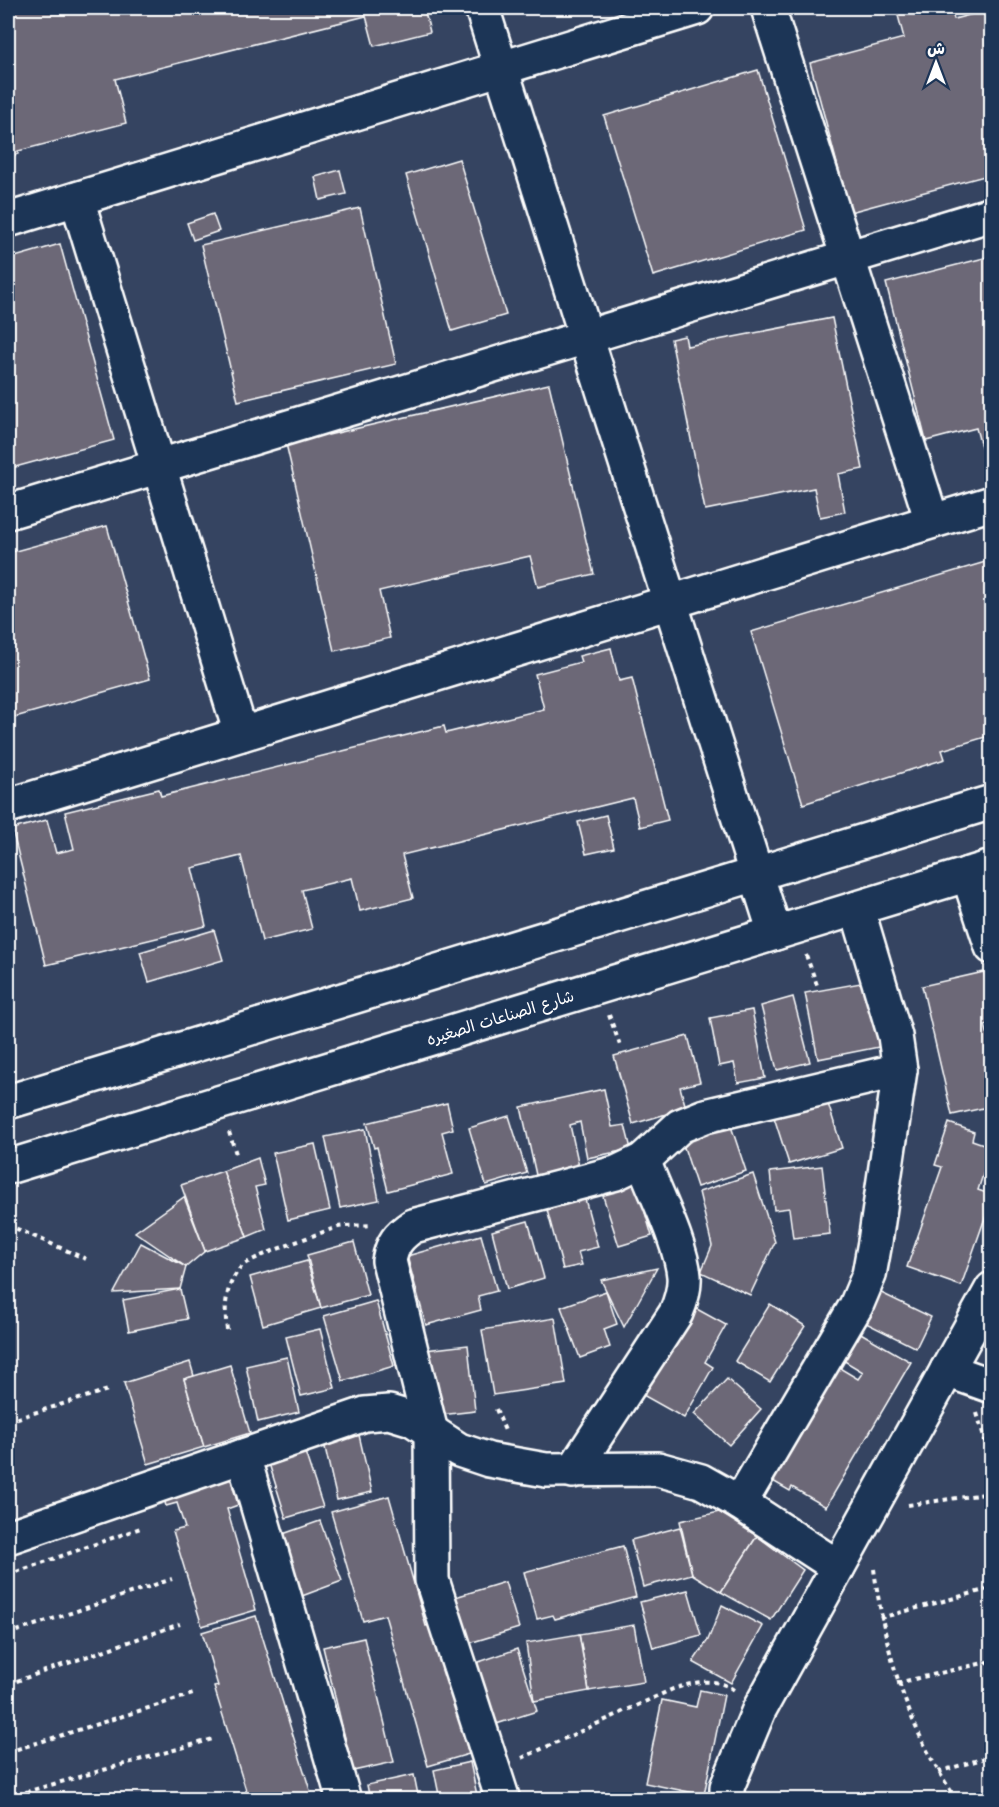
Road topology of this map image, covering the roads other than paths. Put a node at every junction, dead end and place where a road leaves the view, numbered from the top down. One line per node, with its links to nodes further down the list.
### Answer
1 (482, 8): 4 (street)
2 (697, 8): 4 (street)
3 (768, 8): 8 (street)
4 (501, 68): 5 (street); 9 (street)
5 (77, 199): 7 (street); 10 (street)
6 (992, 214): 8 (street)
7 (8, 220)
8 (848, 257): 9 (street); 13 (street)
9 (587, 337): 10 (street); 14 (street)
10 (159, 466): 12 (street); 15 (street)
11 (992, 503): 13 (street)
12 (8, 513)
13 (932, 521): 14 (street)
14 (671, 602): 15 (street); 19 (street)
15 (242, 734): 17 (street)
16 (992, 802): 19 (street)
17 (8, 806)
18 (980, 870): 20 (street, شارع الصناعات الصغيره); 22 (street)
19 (757, 874): 21 (street); 24 (street)
20 (857, 908): 21 (street, شارع الصناعات الصغيره); 23 (street)
21 (776, 933): 26 (street, شارع الصناعات الصغيره)
22 (992, 946)
23 (900, 1070): 25 (street); 32 (street)
24 (8, 1101)
25 (643, 1160): 29 (street); 31 (street)
26 (8, 1167)
27 (992, 1289): 28 (street)
28 (969, 1378): 34 (street)
29 (431, 1432): 30 (street); 31 (street); 35 (street)
30 (243, 1456): 33 (street); 36 (street)
31 (573, 1471): 32 (street)
32 (740, 1503): 34 (street)
33 (8, 1537)
34 (838, 1567): 37 (street)
35 (498, 1785)
36 (344, 1800)
37 (727, 1800)

